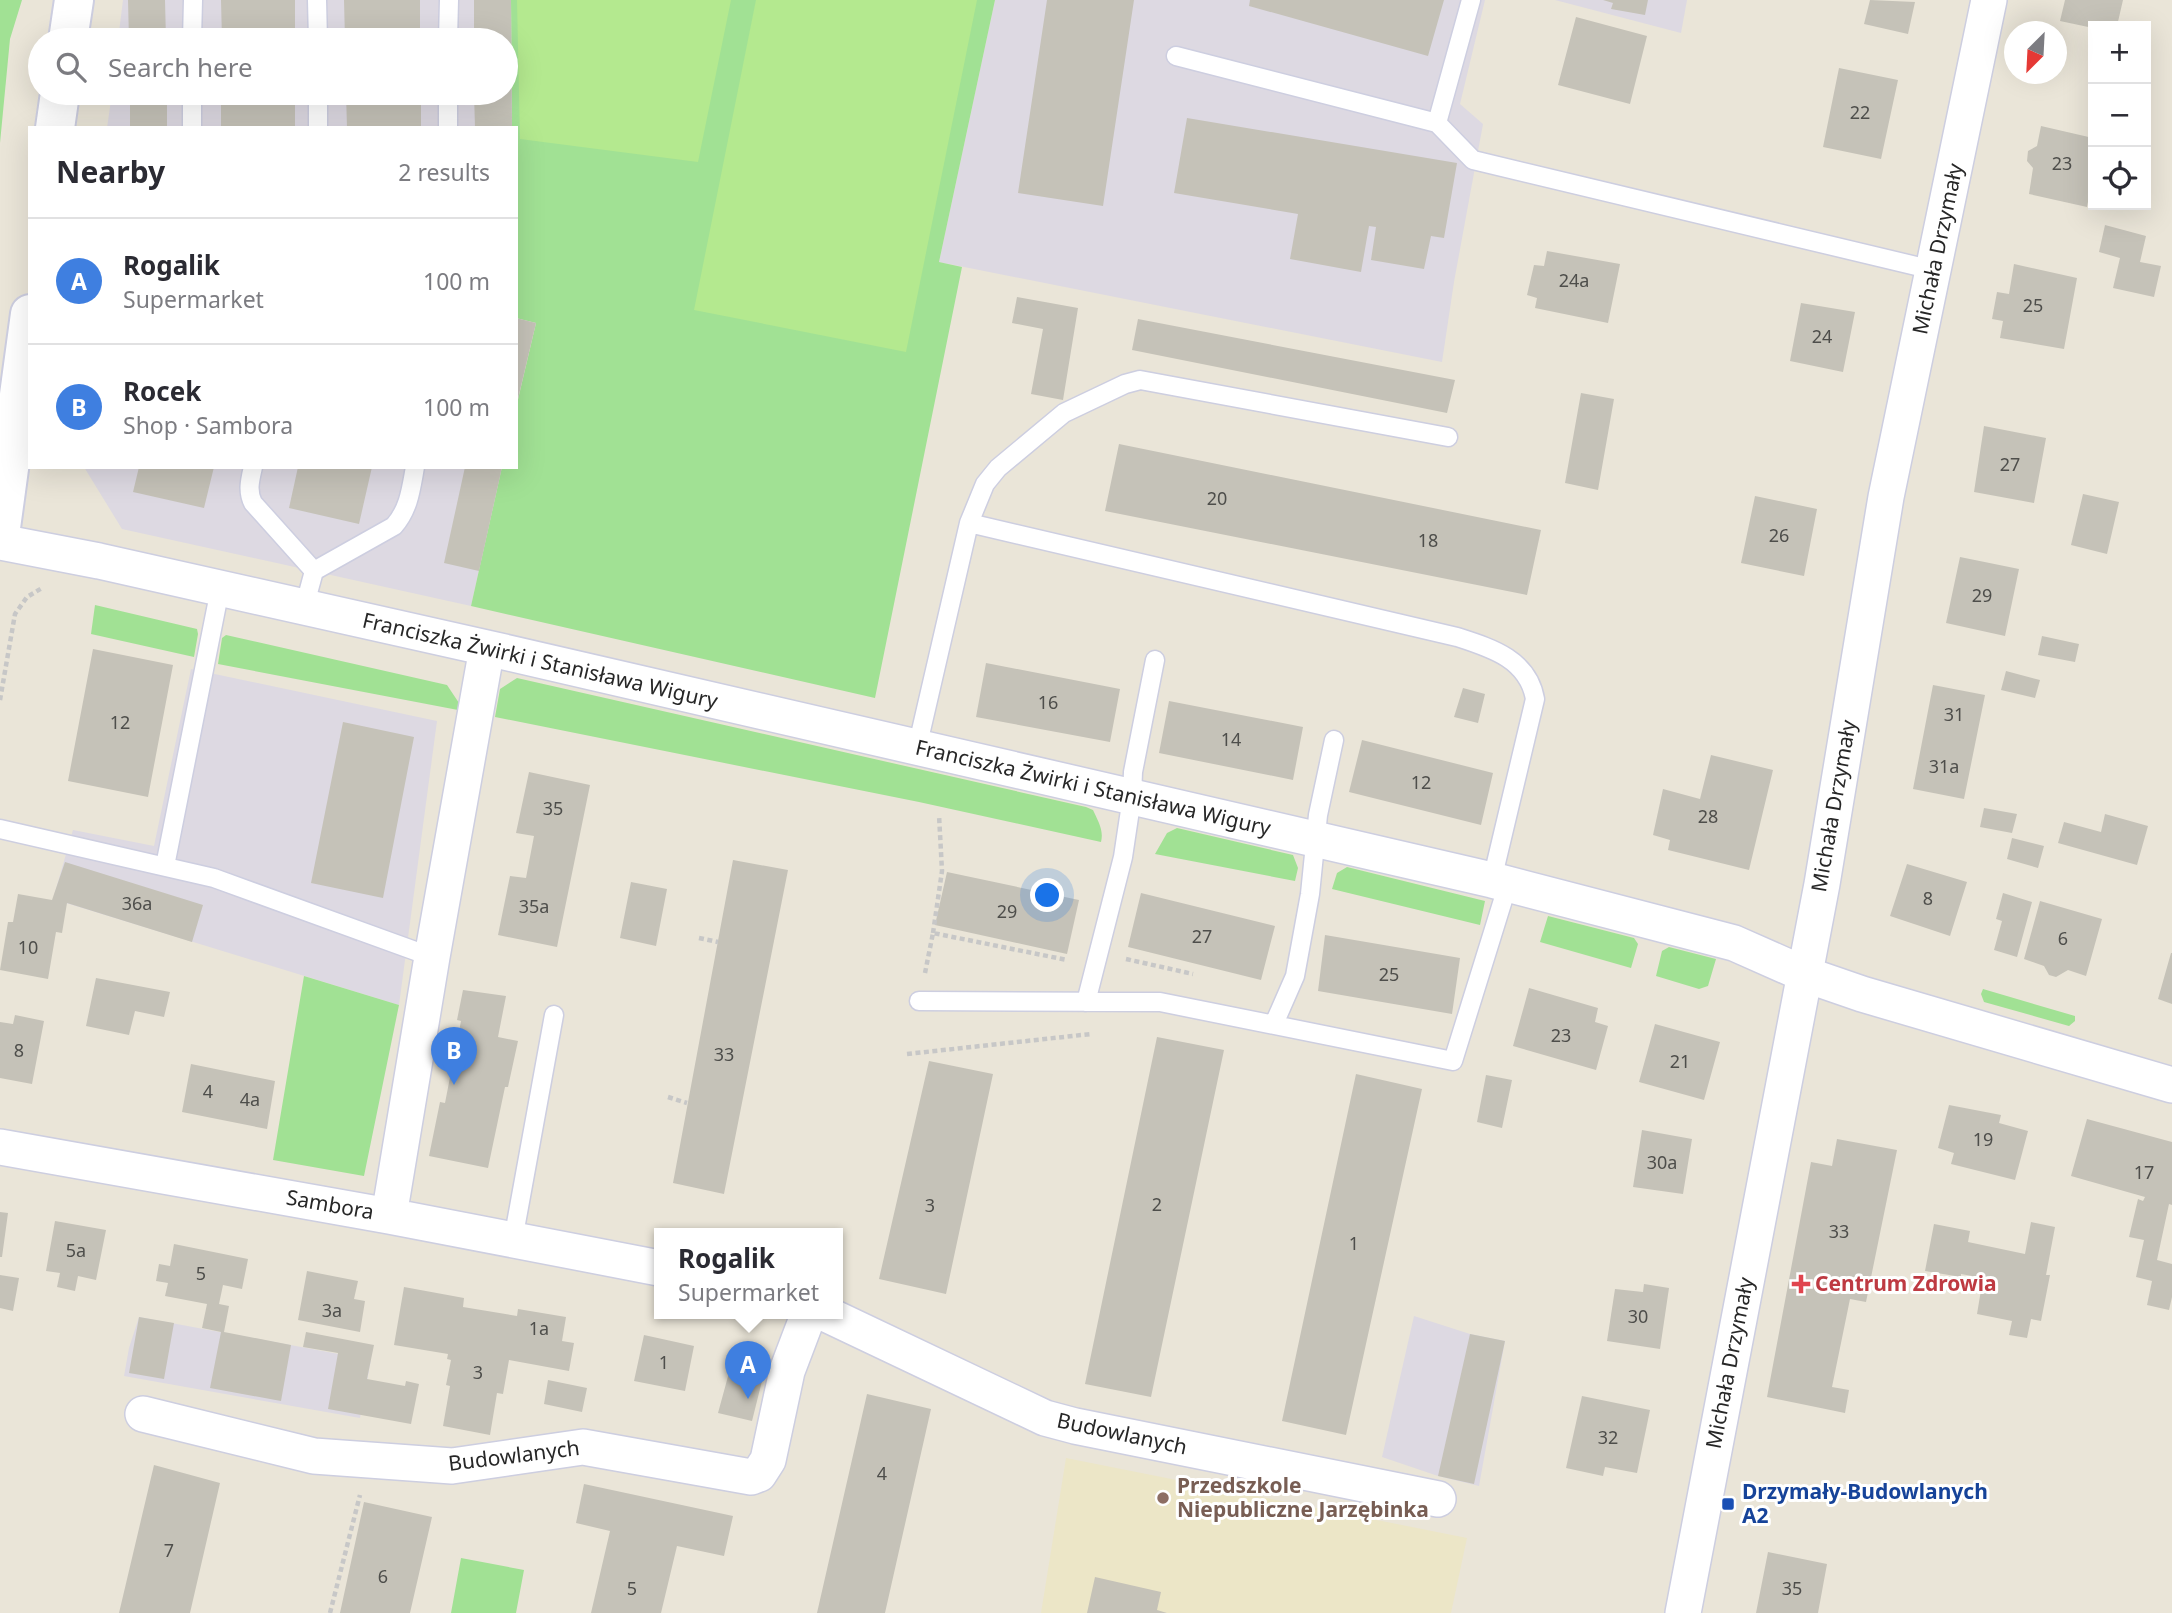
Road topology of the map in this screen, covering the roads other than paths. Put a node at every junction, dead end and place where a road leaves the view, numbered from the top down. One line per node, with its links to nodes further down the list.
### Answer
1 (74, 0): 7 (street)
2 (193, 0): 8 (lane)
3 (317, 0): 9 (lane)
4 (449, 0): 10 (lane)
5 (1471, 0): 16 (lane)
6 (1989, 0): 21 (street, Michała Drzymały)
7 (70, 28)
8 (192, 28)
9 (318, 28)
10 (448, 28)
11 (1176, 56): 16 (lane)
12 (58, 105): 17 (street)
13 (192, 105): 18 (lane)
14 (318, 105): 19 (lane)
15 (448, 105): 20 (lane)
16 (1437, 122): 21 (lane)
17 (55, 126)
18 (192, 126)
19 (318, 126)
20 (448, 126)
21 (1933, 270): 43 (street, Michała Drzymały)
22 (28, 344): 23 (street)
23 (22, 436): 28 (street)
24 (1448, 437): 27 (lane)
25 (253, 469): 30 (lane)
26 (415, 469): 30 (lane)
27 (969, 523): 36 (lane); 41 (lane)
28 (0, 535)
29 (0, 542): 31 (street, Franciszka Żwirki i Stanisława Wigury)
30 (314, 571): 32 (lane)
31 (220, 589): 32 (street, Franciszka Żwirki i Stanisława Wigury); 40 (lane)
32 (304, 608): 33 (street, Franciszka Żwirki i Stanisława Wigury)
33 (487, 648): 36 (street, Franciszka Żwirki i Stanisława Wigury); 42 (street)
34 (1155, 660): 37 (lane)
35 (1334, 740): 39 (lane)
36 (917, 748): 37 (street, Franciszka Żwirki i Stanisława Wigury)
37 (1132, 797): 39 (street, Franciszka Żwirki i Stanisława Wigury); 45 (lane)
38 (0, 829): 40 (lane)
39 (1317, 839): 41 (street, Franciszka Żwirki i Stanisława Wigury); 47 (lane)
40 (165, 866): 42 (lane)
41 (1500, 882): 43 (street, Franciszka Żwirki i Stanisława Wigury); 47 (lane)
42 (432, 957): 50 (street)
43 (1804, 974): 48 (street, Franciszka Żwirki i Stanisława Wigury); 57 (street, Michała Drzymały)
44 (919, 1001): 45 (lane)
45 (1086, 1002): 47 (lane)
46 (554, 1015): 51 (lane)
47 (1274, 1024)
48 (2172, 1085)
49 (0, 1147): 50 (street, Sambora)
50 (389, 1216): 51 (street, Sambora)
51 (513, 1240): 52 (street, Sambora)
52 (654, 1267)
53 (807, 1319): 55 (street, Budowlanych)
54 (837, 1319): 56 (street, Budowlanych)
55 (143, 1414)
56 (1438, 1499)
57 (1682, 1613)

